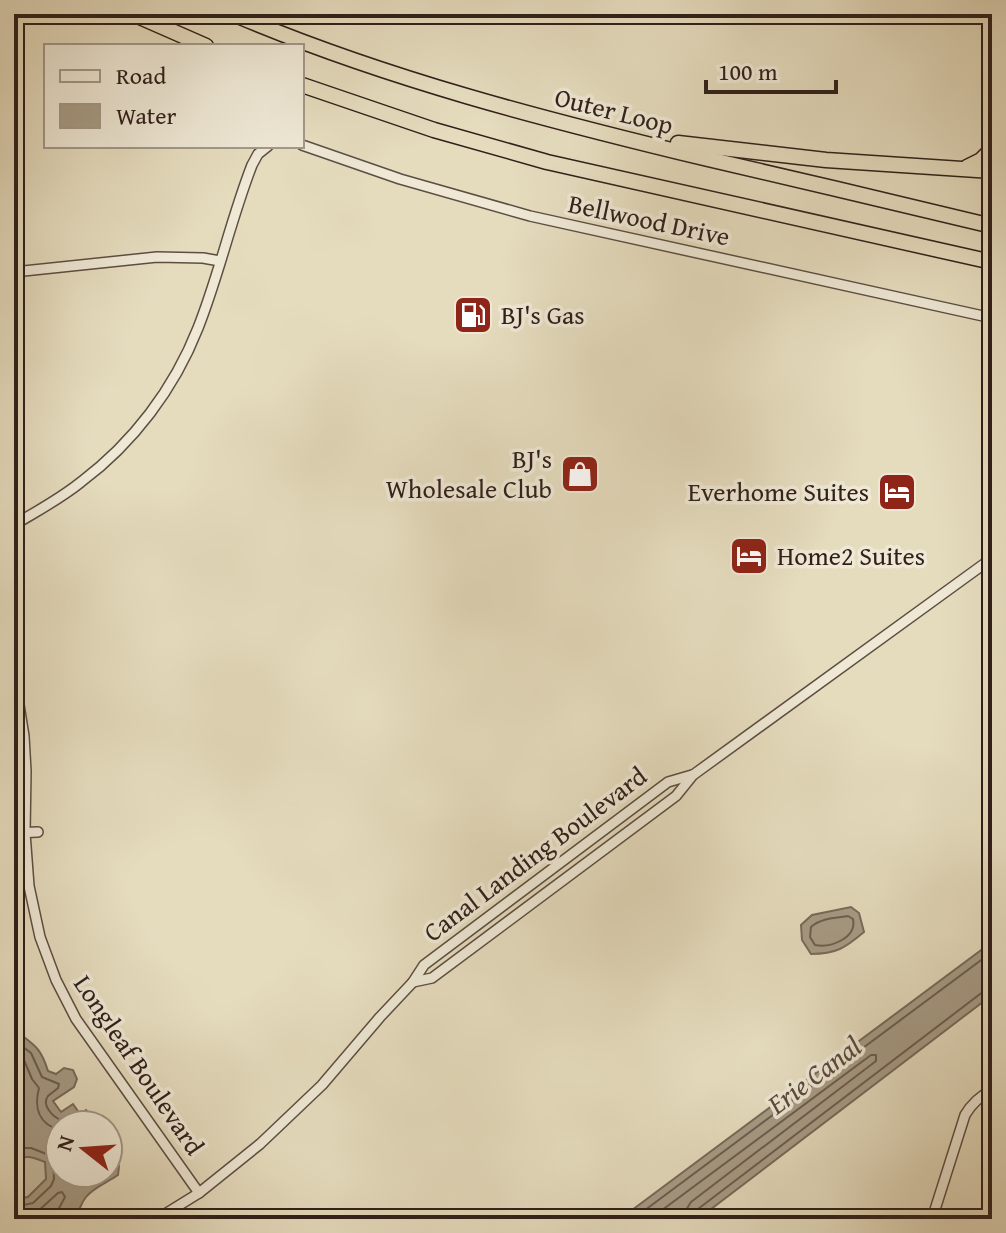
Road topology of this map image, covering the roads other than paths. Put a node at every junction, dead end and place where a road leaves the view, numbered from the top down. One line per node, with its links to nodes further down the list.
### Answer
1 (133, 14): 3 (highway)
2 (233, 14): 5 (highway, Outer Loop)
3 (201, 44)
4 (304, 86): 13 (highway)
5 (602, 133): 9 (highway); 11 (highway, Outer Loop)
6 (304, 146): 15 (street, Bellwood Drive)
7 (266, 148): 12 (street)
8 (992, 149): 9 (highway)
9 (957, 169): 10 (highway)
10 (992, 171)
11 (992, 226)
12 (220, 261): 14 (street); 16 (street)
13 (992, 262)
14 (14, 272)
15 (992, 318)
16 (14, 525)
17 (984, 564): 19 (street, Canal Landing Boulevard)
18 (14, 674): 21 (street, Longleaf Boulevard)
19 (693, 775): 22 (street, Canal Landing Boulevard); 22 (street, Canal Landing Boulevard)
20 (38, 832): 21 (street)
21 (20, 833): 24 (street, Longleaf Boulevard)
22 (413, 982): 24 (street, Canal Landing Boulevard)
23 (992, 1090): 26 (street)
24 (199, 1193): 25 (street, Canal Landing Boulevard)
25 (157, 1219)
26 (932, 1219)

